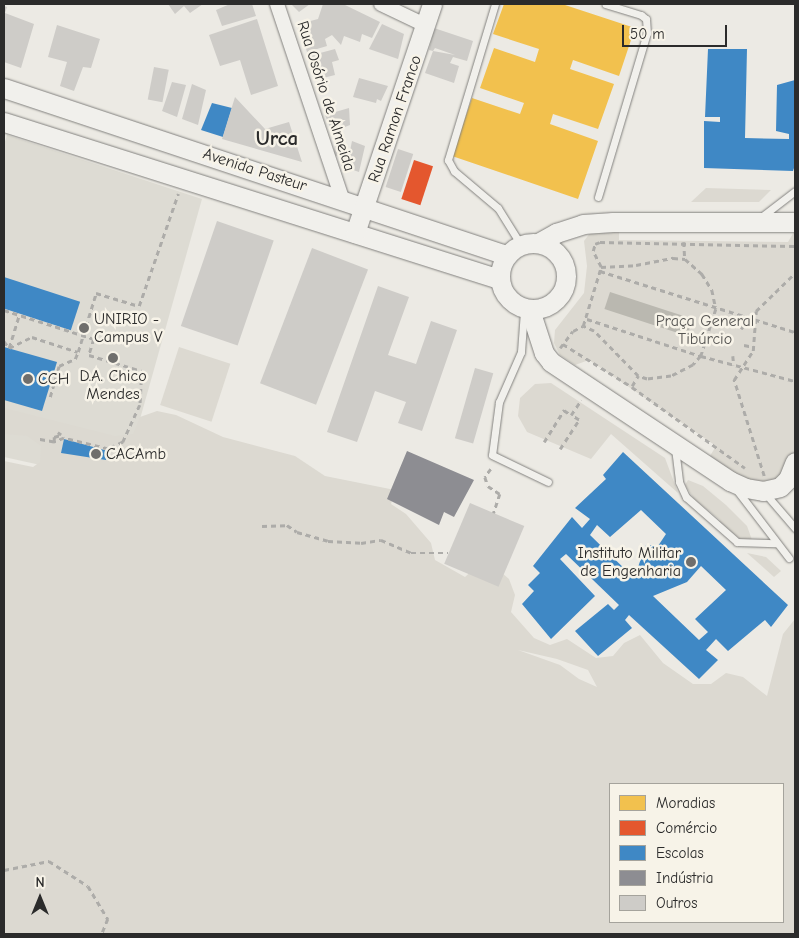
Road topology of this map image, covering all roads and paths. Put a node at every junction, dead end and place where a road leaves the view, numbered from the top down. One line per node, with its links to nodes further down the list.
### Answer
1 (277, 4): 13 (street, Rua Osório de Almeida)
2 (380, 4): 6 (street)
3 (432, 4): 6 (street, Rua Ramon Franco)
4 (494, 4): 20 (lane)
5 (606, 4): 12 (lane)
6 (427, 26): 14 (street, Rua Ramon Franco)
7 (4, 88): 9 (street, Avenida Pasteur)
8 (4, 122): 10 (street, Avenida Pasteur)
9 (191, 150): 10 (street); 13 (street, Avenida Pasteur)
10 (183, 178): 17 (street, Avenida Pasteur); 36 (path)
11 (795, 191): 15 (lane)
12 (598, 197)
13 (342, 198): 14 (street, Avenida Pasteur)
14 (365, 206): 17 (street, Rua Ramon Franco); 20 (street, Avenida Pasteur)
15 (756, 221): 16 (street); 20 (street)
16 (795, 222)
17 (355, 233): 25 (street, Avenida Pasteur)
18 (684, 242): 19 (path); 21 (path); 22 (path)
19 (795, 246)
20 (522, 247): 25 (street); 26 (street)
21 (685, 259): 22 (path); 27 (path)
22 (601, 267): 23 (path)
23 (600, 271): 27 (path); 31 (path)
24 (795, 272): 32 (path)
25 (499, 279): 26 (street)
26 (527, 309): 45 (street); 65 (lane)
27 (716, 309): 30 (path); 43 (path)
28 (4, 310): 29 (path)
29 (19, 315): 36 (path); 41 (path)
30 (748, 319): 32 (path); 34 (path)
31 (587, 320): 33 (path); 43 (path)
32 (754, 321): 35 (path); 40 (path)
33 (583, 326): 38 (path); 48 (path)
34 (741, 328)
35 (795, 332)
36 (82, 335): 42 (path); 56 (path)
37 (4, 341): 41 (path)
38 (563, 344): 45 (path); 50 (path)
39 (744, 344): 40 (path)
40 (754, 347): 47 (path)
41 (9, 348): 42 (path)
42 (78, 352): 51 (path)
43 (700, 356): 46 (path); 48 (path)
44 (733, 356): 46 (path)
45 (551, 362): 58 (street)
46 (734, 364): 47 (path)
47 (742, 366): 49 (path); 66 (path)
48 (638, 376): 50 (path)
49 (795, 381)
50 (632, 387): 62 (path)
51 (50, 397)
52 (582, 399): 53 (path)
53 (571, 415): 57 (path); 59 (path)
54 (58, 433): 56 (path)
55 (37, 439): 56 (path)
56 (54, 442)
57 (544, 442)
58 (674, 443): 64 (street); 70 (lane)
59 (560, 448)
60 (491, 469): 67 (path)
61 (794, 469): 66 (street)
62 (748, 470)
63 (756, 473): 66 (path)
64 (730, 481): 66 (street); 70 (lane)
65 (548, 482)
66 (765, 486): 69 (lane)
67 (494, 513)
68 (262, 526): 71 (path)
69 (795, 528)
70 (775, 543): 72 (lane)
71 (448, 553)
72 (789, 558)
73 (4, 870): 74 (path)
74 (102, 934)

